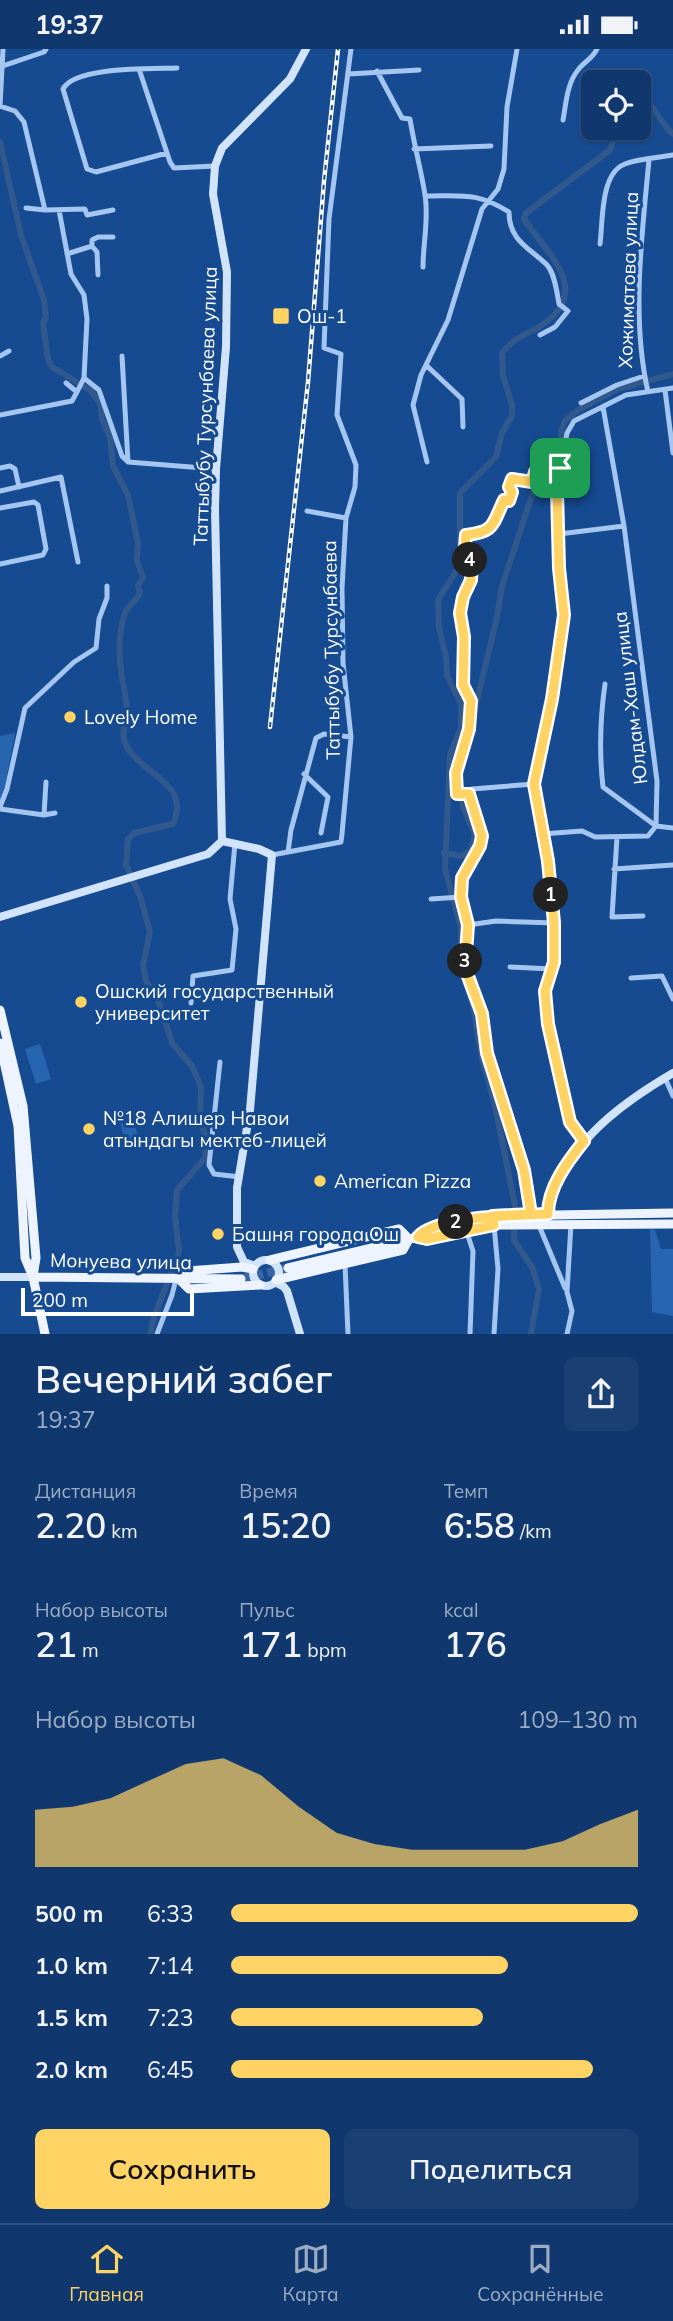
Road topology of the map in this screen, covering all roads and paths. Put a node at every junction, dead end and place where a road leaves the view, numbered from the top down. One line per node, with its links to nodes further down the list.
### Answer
1 (3, 49): 7 (street)
2 (46, 49): 7 (street)
3 (306, 49): 19 (street)
4 (351, 49): 12 (street)
5 (517, 49): 21 (street)
6 (597, 49): 13 (street)
7 (0, 68): 23 (street)
8 (177, 68): 9 (street)
9 (139, 69): 16 (street); 16 (street)
10 (419, 70): 11 (street)
11 (377, 71): 12 (street); 15 (street)
12 (348, 74): 57 (street, Таттыбубу Турсунбаева)
13 (563, 120)
14 (491, 146): 15 (street)
15 (414, 149): 20 (street)
16 (167, 153): 19 (street)
17 (673, 155): 18 (street)
18 (649, 160): 27 (street); 37 (street, Хожиматова улица)
19 (215, 166): 52 (street, Таттыбубу Турсунбаева улица)
20 (425, 196): 21 (street); 30 (street)
21 (490, 200): 32 (street); 36 (street)
22 (26, 208): 23 (street)
23 (45, 210): 24 (street)
24 (59, 210): 25 (street); 29 (street)
25 (113, 210)
26 (113, 237): 28 (street)
27 (600, 244)
28 (92, 246): 29 (street); 31 (street)
29 (67, 254): 39 (street)
30 (423, 267)
31 (98, 275)
32 (540, 335)
33 (9, 351): 34 (street)
34 (0, 356)
35 (122, 356): 48 (street)
36 (426, 365): 46 (street); 49 (street)
37 (645, 378): 41 (street); 43 (street, Хожиматова улица)
38 (66, 383): 39 (street)
39 (80, 385): 45 (street); 48 (street)
40 (673, 388): 42 (street)
41 (648, 389): 42 (street); 44 (street)
42 (665, 390): 47 (street)
43 (581, 403)
44 (603, 407): 51 (street); 58 (street, Юлдам-Хаш улица)
45 (0, 415)
46 (463, 427)
47 (673, 453)
48 (128, 462): 52 (street)
49 (427, 462)
50 (0, 468): 53 (street)
51 (560, 468): 59 (street); 68 (street)
52 (216, 469): 77 (street, Таттыбубу Турсунбаева улица)
53 (19, 487): 54 (street); 60 (street)
54 (0, 491)
55 (0, 508): 61 (street)
56 (307, 511): 57 (street)
57 (346, 518): 64 (street, Таттыбубу Турсунбаева)
58 (624, 526): 59 (street); 72 (street, Юлдам-Хаш улица)
59 (559, 534): 67 (street)
60 (78, 562)
61 (0, 564)
62 (107, 586): 69 (street)
63 (605, 684): 72 (street)
64 (351, 737): 65 (street); 79 (street, Таттыбубу Турсунбаева)
65 (304, 774): 74 (street); 79 (street)
66 (46, 782): 71 (street)
67 (534, 784): 68 (street); 75 (street)
68 (464, 794): 83 (street)
69 (0, 808): 71 (street)
70 (55, 813): 71 (street)
71 (44, 815)
72 (656, 826): 73 (street); 76 (street)
73 (673, 828)
74 (321, 833)
75 (542, 834): 76 (street); 87 (street)
76 (617, 837): 82 (street)
77 (222, 841): 78 (street); 86 (street)
78 (235, 843): 80 (street); 93 (street)
79 (288, 852): 80 (street, Таттыбубу Турсунбаева)
80 (272, 855): 100 (street)
81 (673, 865): 82 (street)
82 (614, 869): 85 (street)
83 (459, 897): 84 (street); 88 (street)
84 (432, 898)
85 (643, 916)
86 (0, 917)
87 (554, 923): 88 (street); 90 (street)
88 (468, 925): 102 (street)
89 (510, 967): 90 (street)
90 (553, 969): 99 (street)
91 (631, 978): 92 (street)
92 (673, 999)
93 (191, 1003)
94 (0, 1010): 115 (main road)
95 (0, 1043): 115 (main road)
96 (220, 1062): 100 (street)
97 (669, 1076): 98 (street); 99 (street)
98 (673, 1096)
99 (584, 1141): 103 (street)
100 (240, 1177): 112 (street)
101 (673, 1213): 103 (main road)
102 (531, 1214): 103 (main road); 104 (main road)
103 (548, 1214)
104 (493, 1221): 105 (main road); 108 (main road); 109 (main road); 126 (street)
105 (538, 1223): 106 (main road); 120 (street)
106 (570, 1224): 107 (main road); 120 (street)
107 (673, 1224)
108 (466, 1230): 109 (main road); 125 (street)
109 (414, 1238): 110 (main road); 111 (main road); 113 (main road)
110 (270, 1260): 112 (street); 118 (street)
111 (345, 1264): 118 (main road); 124 (street)
112 (254, 1268): 116 (main road); 119 (street)
113 (288, 1268)
114 (0, 1277): 115 (street, Монуева улица)
115 (33, 1277): 116 (main road, Монуева улица); 121 (main road)
116 (173, 1279): 117 (main road, Монуева улица); 119 (main road); 122 (street)
117 (241, 1279)
118 (276, 1281): 119 (street); 123 (street)
119 (260, 1285)
120 (567, 1292): 127 (street)
121 (45, 1334)
122 (157, 1334)
123 (300, 1334)
124 (348, 1334)
125 (470, 1334)
126 (494, 1334)
127 (567, 1334)

